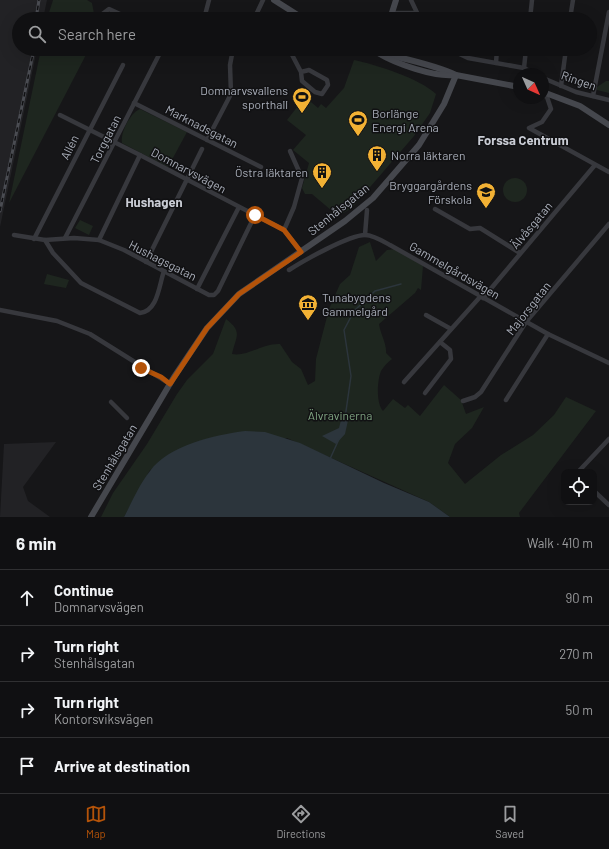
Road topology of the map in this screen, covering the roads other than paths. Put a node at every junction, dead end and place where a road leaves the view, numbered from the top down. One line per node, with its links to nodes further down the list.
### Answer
1 (209, 0): 10 (street)
2 (263, 0): 11 (street)
3 (274, 0): 12 (street)
4 (396, 0): 13 (street)
5 (411, 0): 14 (street)
6 (532, 0): 15 (street)
7 (573, 0): 16 (street)
8 (105, 12): 9 (street)
9 (116, 12)
10 (206, 12)
11 (257, 12)
12 (293, 12)
13 (392, 12)
14 (416, 12)
15 (531, 12)
16 (571, 12)
17 (609, 12): 36 (street)
18 (158, 56): 39 (street, Torggatan)
19 (231, 56): 43 (street)
20 (292, 56): 30 (street)
21 (384, 56): 31 (street)
22 (397, 56): 31 (street)
23 (464, 56): 27 (street)
24 (496, 56): 27 (street)
25 (525, 56): 29 (street)
26 (565, 56): 34 (street)
27 (496, 63): 29 (street)
28 (123, 65): 42 (street, Allén)
29 (524, 68)
30 (301, 72): 30 (street)
31 (456, 75): 33 (street); 64 (street, Stenhålsgatan)
32 (549, 81): 34 (street, Ringen)
33 (513, 86)
34 (561, 86): 36 (street, Ringen)
35 (549, 96): 41 (street)
36 (593, 96): 38 (street, Ringen)
37 (549, 100): 48 (street)
38 (609, 100)
39 (134, 103): 43 (street, Marknadsgatan); 44 (street, Torggatan)
40 (60, 115): 42 (street, Domnarvsvägen)
41 (609, 125)
42 (89, 130): 44 (street, Domnarvsvägen); 61 (street, Allén)
43 (207, 140): 49 (street, Marknadsgatan)
44 (115, 143): 47 (street, Domnarvsvägen); 60 (street, Torggatan)
45 (202, 149): 51 (street)
46 (290, 151): 57 (street)
47 (140, 155): 51 (street, Domnarvsvägen); 63 (street)
48 (595, 165): 50 (street); 65 (street, Älvåsgatan)
49 (261, 167)
50 (609, 172)
51 (186, 180): 52 (street, Domnarvsvägen); 66 (street)
52 (239, 207): 55 (street, Domnarvsvägen); 69 (street)
53 (435, 209): 65 (street)
54 (367, 210): 59 (street)
55 (255, 215): 57 (street, Domnarvsvägen); 69 (street, Hushagsgatan)
56 (609, 224): 73 (street, Majorsgatan)
57 (284, 230): 64 (street, Domnarvsvägen)
58 (14, 235): 61 (street, Hushagsgatan)
59 (364, 235): 67 (street); 70 (street, Gammelgårdsvägen)
60 (65, 238): 62 (street, Hushagsgatan); 63 (street, Hushagsgatan)
61 (34, 239): 62 (street, Hushagsgatan)
62 (45, 240): 68 (street)
63 (99, 240): 66 (street, Hushagsgatan)
64 (301, 252): 79 (street, Stenhålsgatan)
65 (520, 253): 70 (street, Älvåsgatan)
66 (146, 262): 68 (street, Hushagsgatan)
67 (289, 270)
68 (164, 271): 69 (street, Hushagsgatan)
69 (197, 289)
70 (482, 297): 73 (street, Gammelgårdsvägen); 74 (street, Älvåsgatan)
71 (0, 310): 79 (street)
72 (426, 315): 74 (street)
73 (526, 322): 75 (street, Gammelgårdsvägen); 82 (street, Majorsgatan)
74 (451, 329): 76 (street, Älvåsgatan)
75 (548, 334): 77 (street, Gammelgårdsvägen); 81 (street)
76 (440, 342): 78 (street, Älvåsgatan); 80 (street)
77 (609, 363)
78 (404, 382)
79 (170, 384): 89 (street, Stenhålsgatan)
80 (425, 393)
81 (506, 400)
82 (463, 401)
83 (111, 402): 84 (street)
84 (127, 418)
85 (609, 439): 86 (street)
86 (581, 469)
87 (597, 494): 88 (street)
88 (609, 505)
89 (91, 517)

